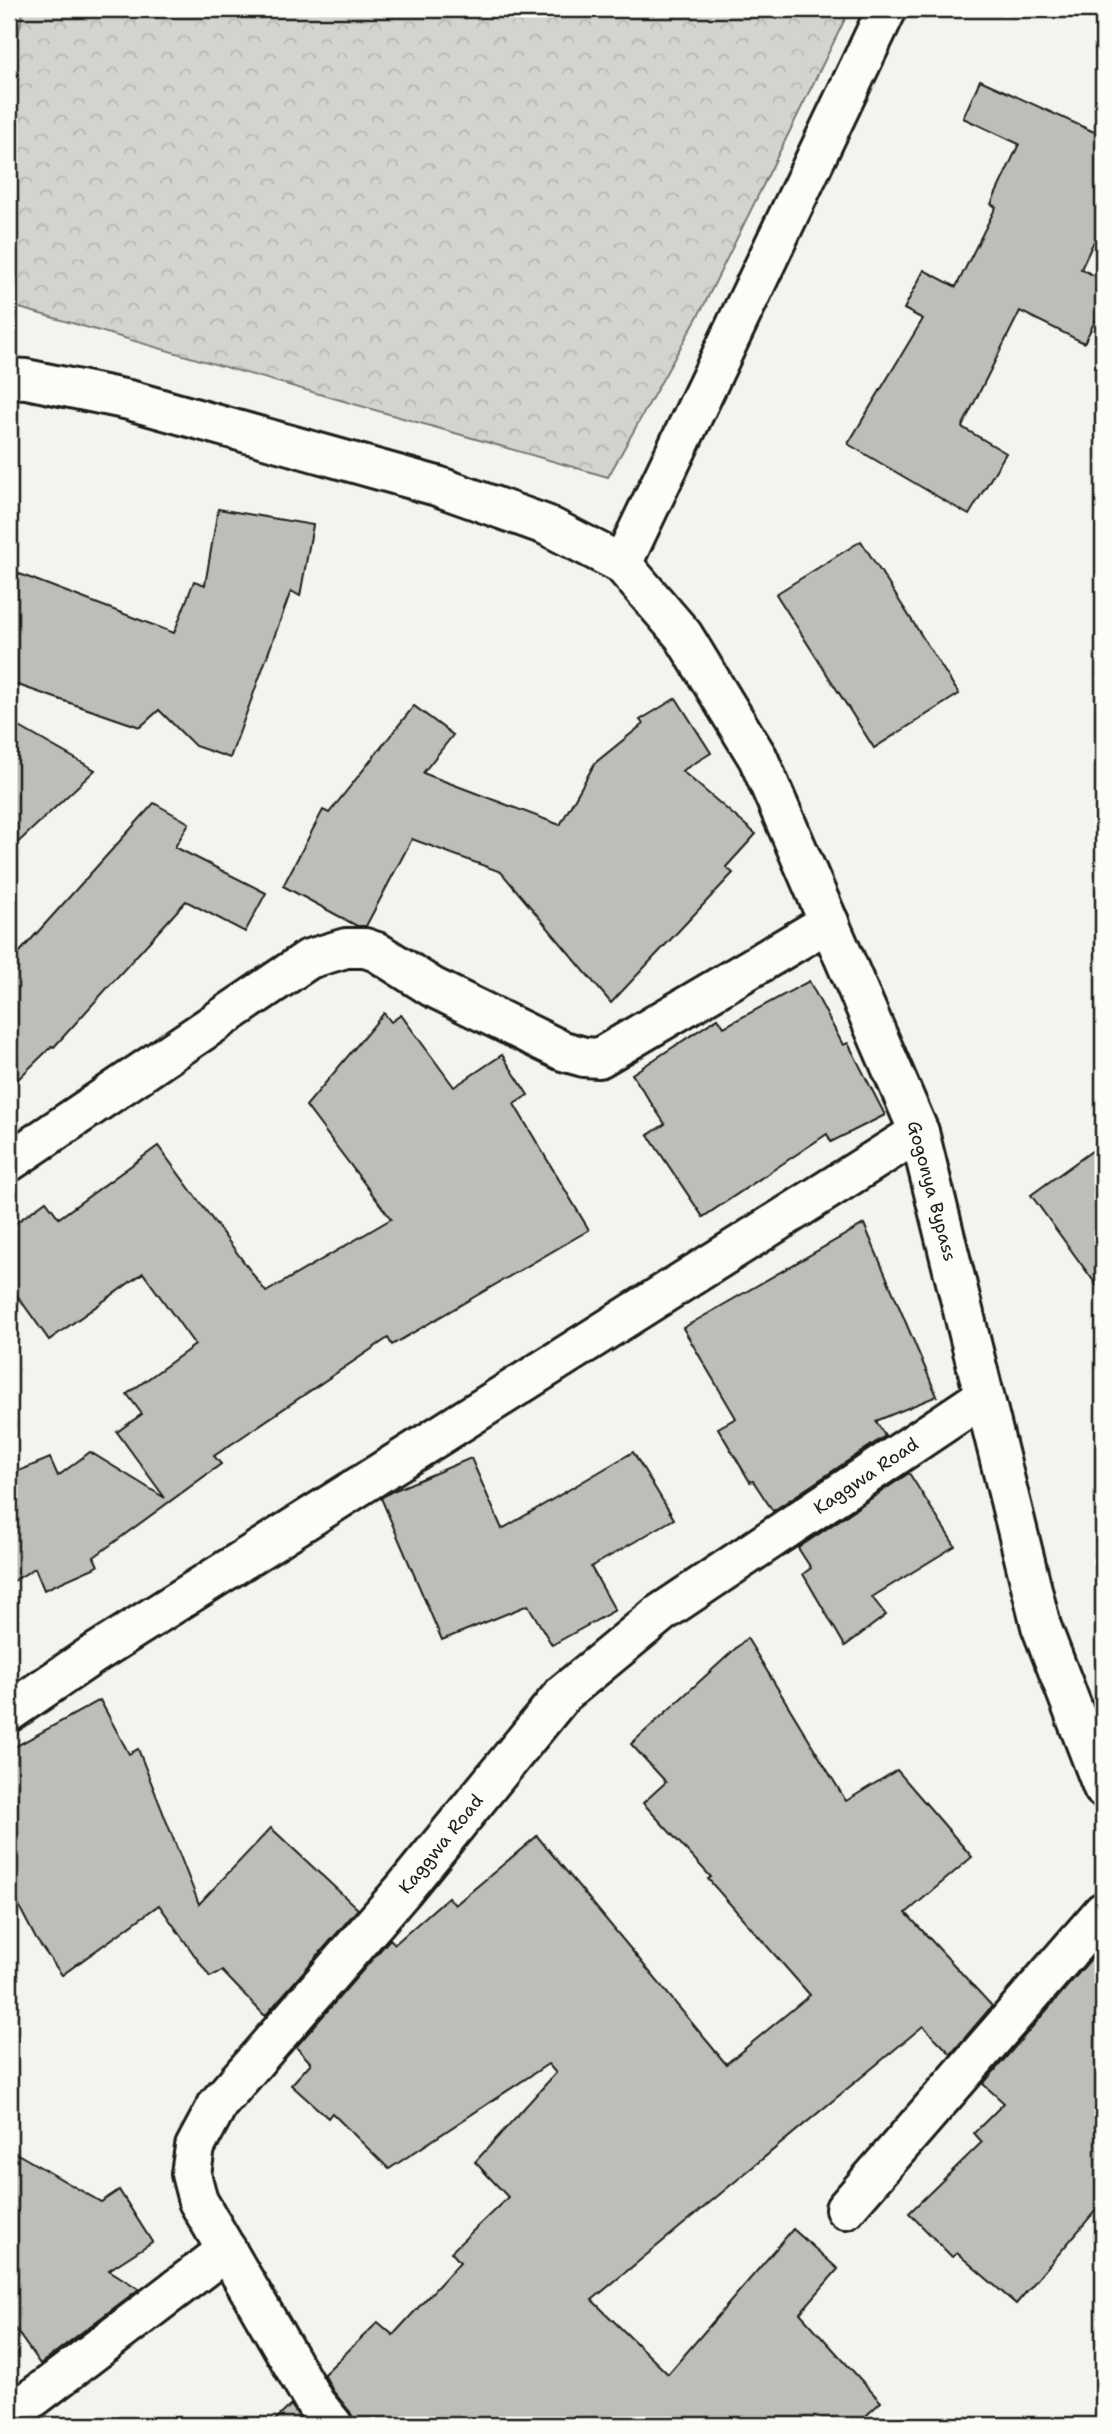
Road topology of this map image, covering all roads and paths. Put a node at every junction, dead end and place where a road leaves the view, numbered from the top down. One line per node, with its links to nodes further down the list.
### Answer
1 (887, 9): 3 (street)
2 (9, 378): 3 (street)
3 (622, 564): 4 (street, Gogonya Bypass)
4 (829, 922): 5 (street, Gogonya Bypass); 6 (street)
5 (919, 1132): 7 (street, Gogonya Bypass); 8 (street)
6 (9, 1162)
7 (983, 1397): 9 (street, Gogonya Bypass); 12 (street, Kaggwa Road)
8 (9, 1713)
9 (1103, 1788)
10 (1103, 1912): 11 (street)
11 (845, 2209)
12 (227, 2250): 13 (street); 14 (street, Kaggwa Road)
13 (29, 2401)
14 (333, 2425)

